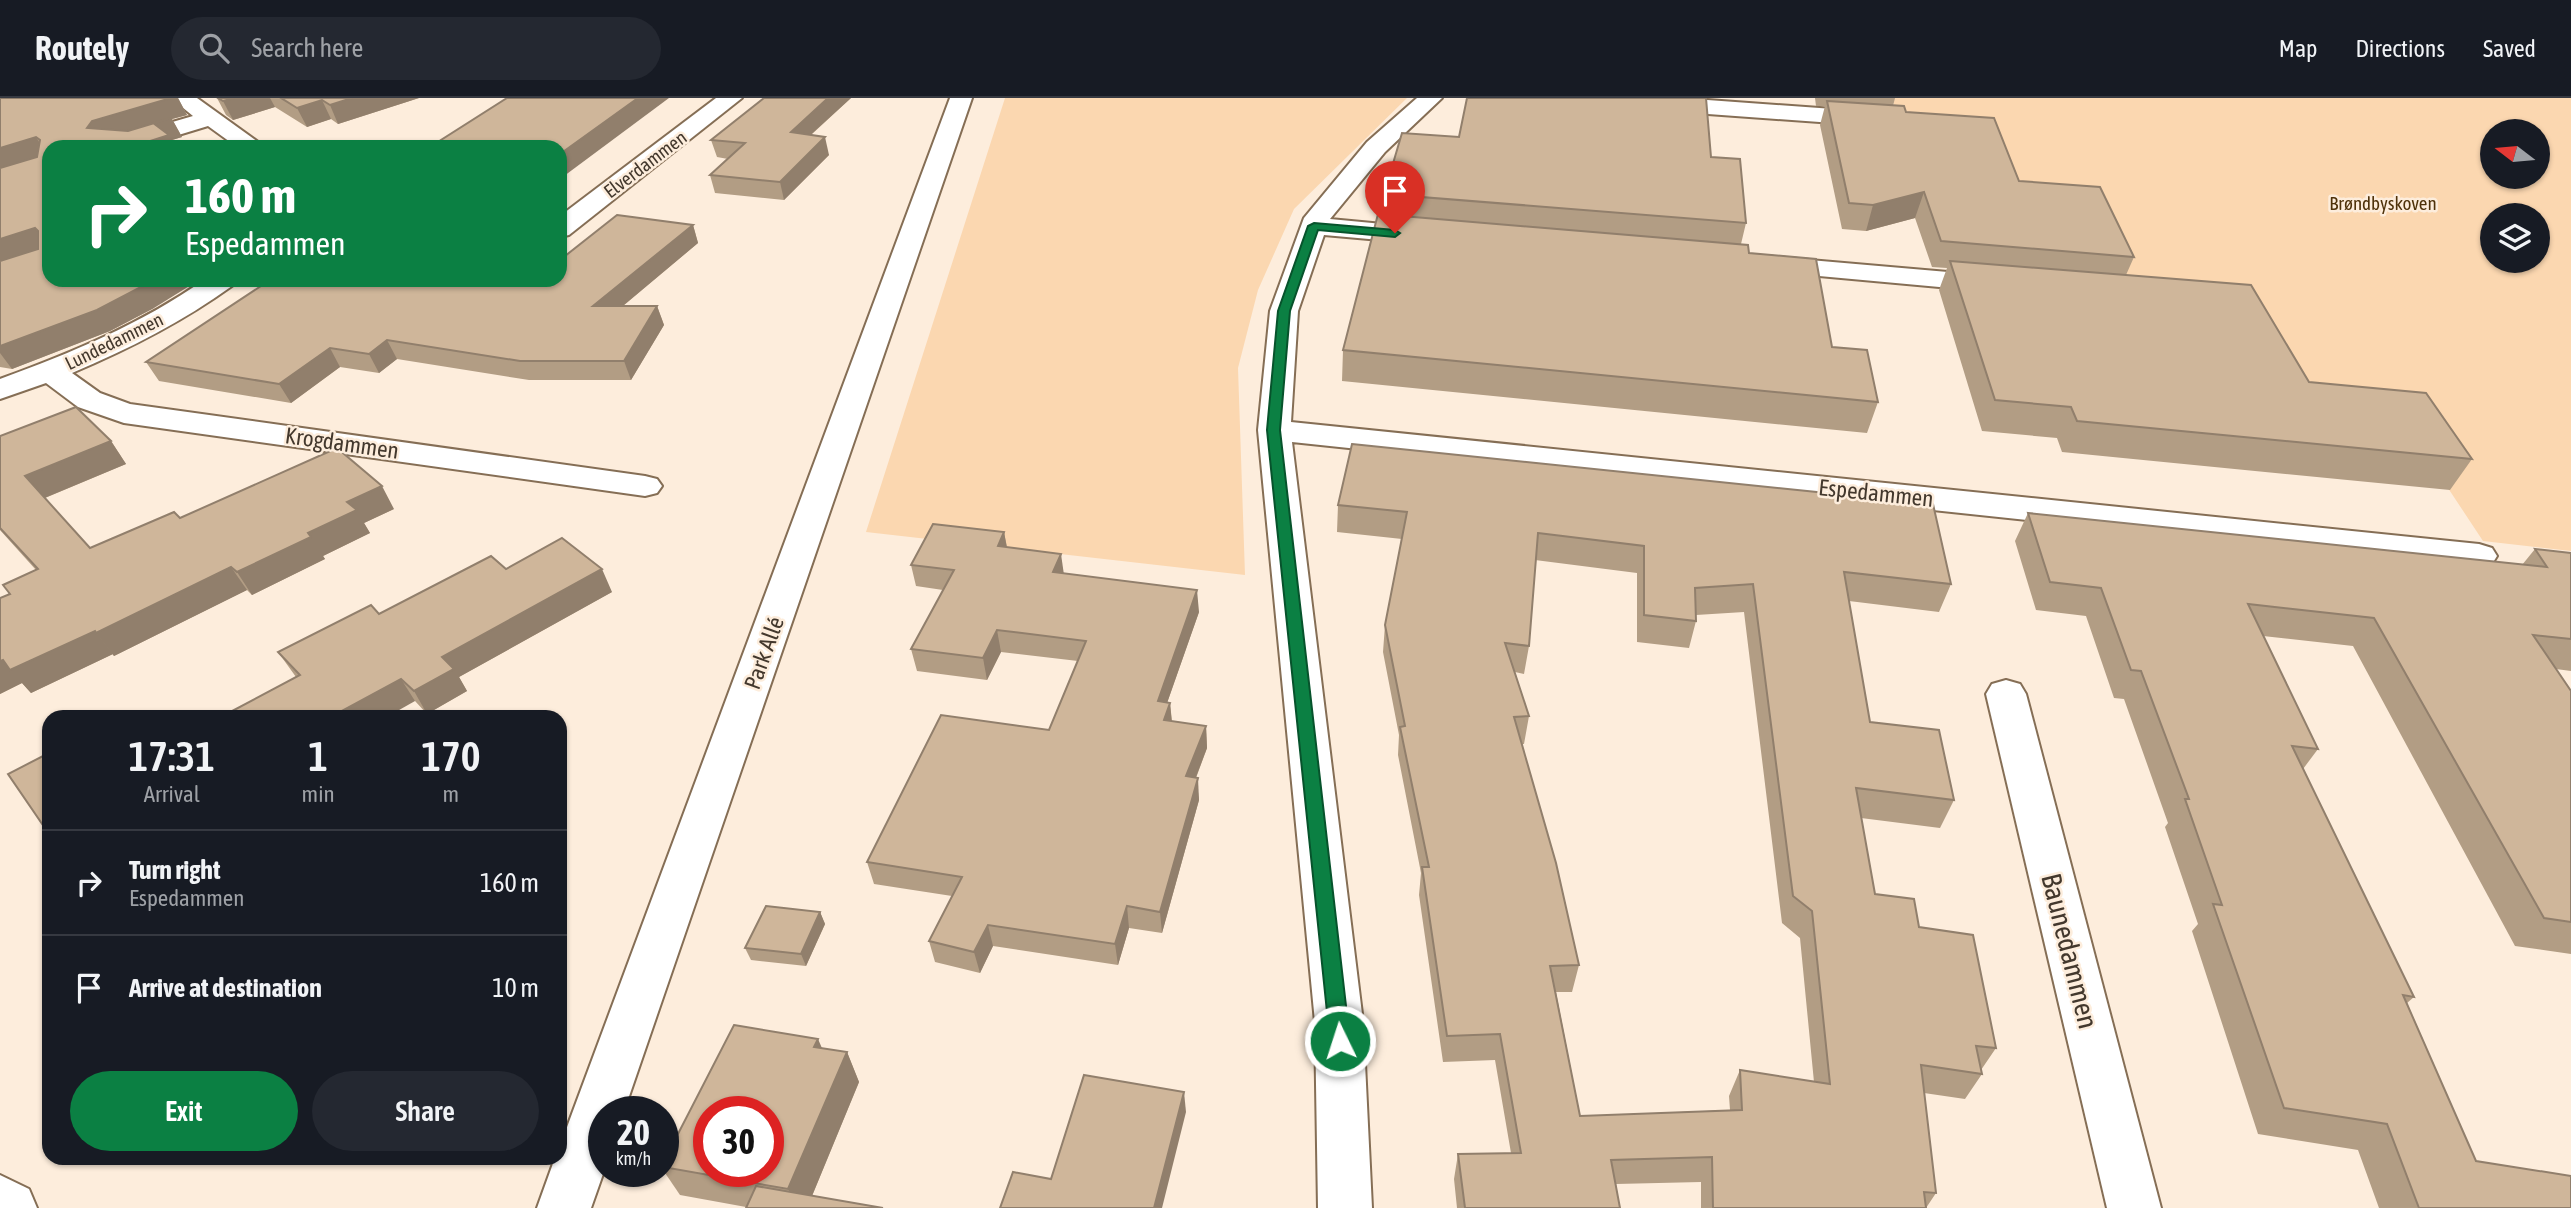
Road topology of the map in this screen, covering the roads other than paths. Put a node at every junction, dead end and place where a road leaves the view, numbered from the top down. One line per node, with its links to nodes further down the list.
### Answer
1 (182, 98): 6 (street)
2 (731, 98): 10 (street, Elverdammen)
3 (961, 98): 24 (street, Park Allé)
4 (1431, 98): 11 (street)
5 (1584, 98): 7 (street)
6 (213, 111): 8 (street); 9 (street)
7 (1896, 121)
8 (132, 140)
9 (245, 140)
10 (567, 224)
11 (1314, 226): 12 (street); 18 (street)
12 (1451, 238)
13 (1741, 262): 14 (street)
14 (2017, 286)
15 (211, 287): 16 (street, Lundedammen)
16 (50, 371): 17 (street, Lundedammen); 19 (street, Krogdammen)
17 (0, 390)
18 (1274, 430): 20 (street, Espedammen); 25 (street)
19 (645, 486)
20 (2479, 556)
21 (2006, 694): 26 (street, Baunedammen)
22 (0, 1201): 23 (street)
23 (10, 1208)
24 (564, 1208)
25 (1345, 1208)
26 (2134, 1208)

